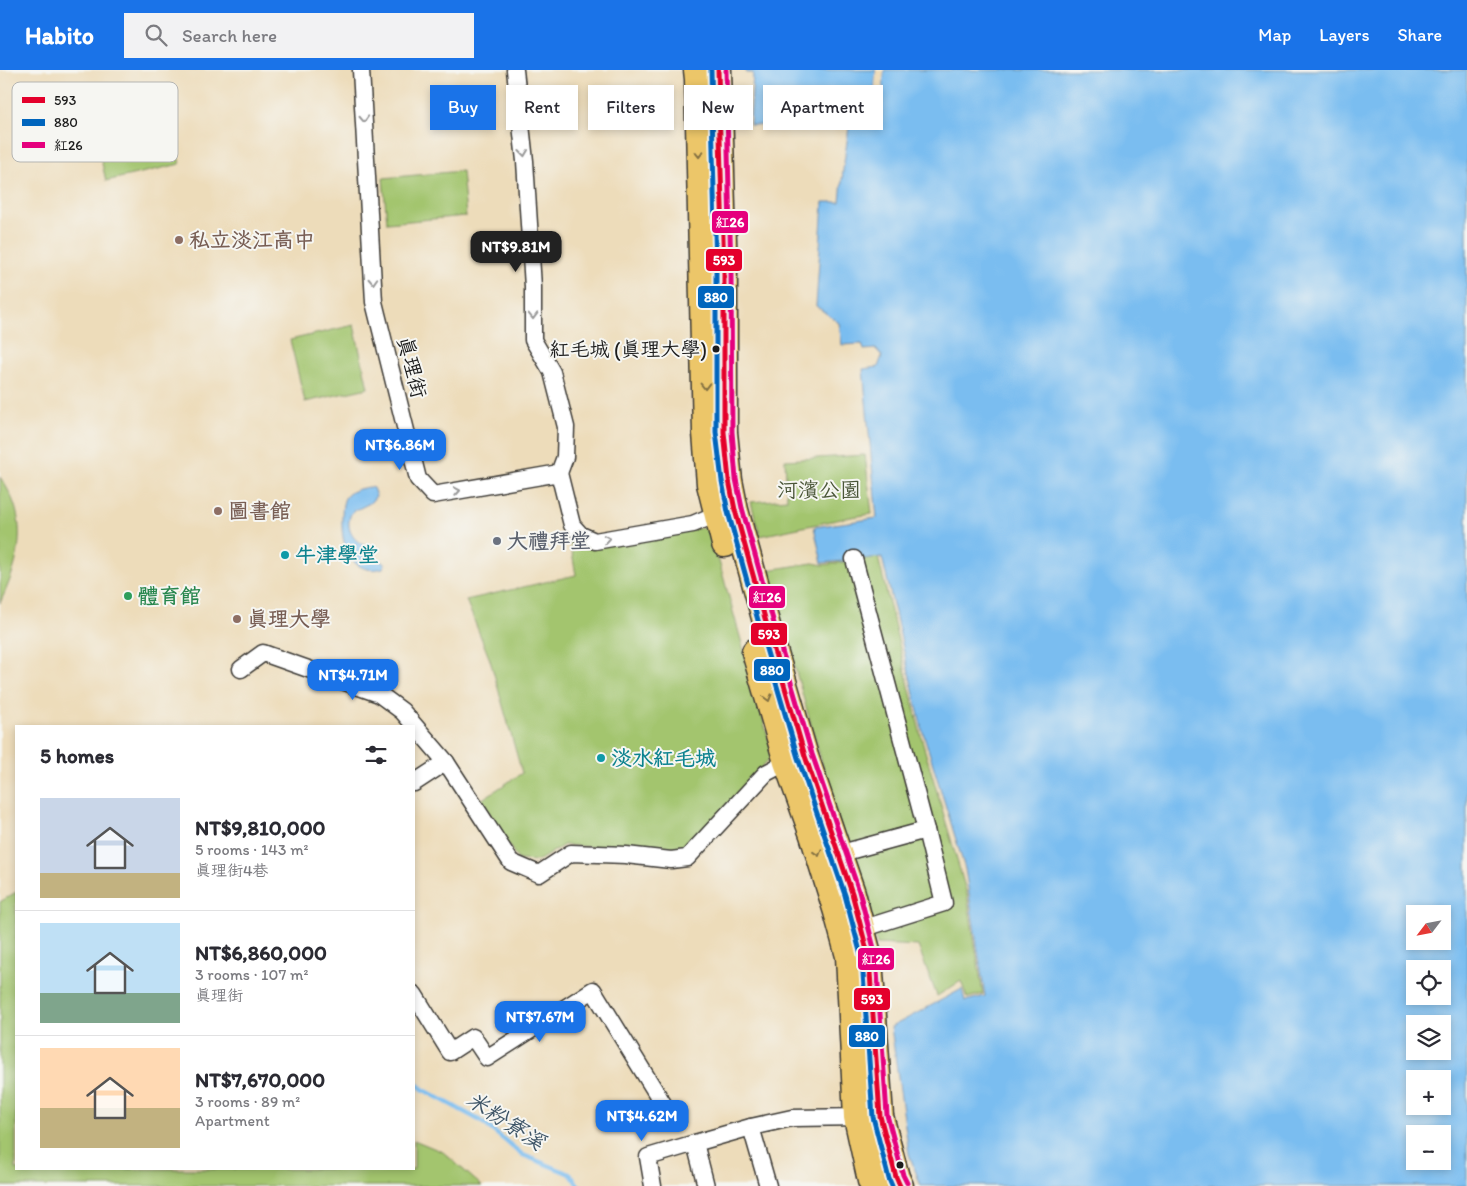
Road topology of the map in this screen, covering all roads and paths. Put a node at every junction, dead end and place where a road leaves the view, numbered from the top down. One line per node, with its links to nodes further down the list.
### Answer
1 (361, 70): 5 (street, 真理街, one-way to 5)
2 (515, 70): 5 (street, one-way to 5)
3 (697, 70): 6 (main road, one-way to 6)
4 (718, 70): 6 (main road)
5 (559, 473): 6 (street, one-way to 6)
6 (726, 512): 12 (main road, one-way to 12); 15 (main road)
7 (854, 559): 14 (street)
8 (242, 669): 9 (street)
9 (414, 725)
10 (415, 726): 11 (street)
11 (446, 762): 12 (street); 13 (street)
12 (787, 762): 18 (main road, one-way to 18)
13 (415, 782)
14 (926, 830): 15 (street); 16 (street)
15 (838, 854): 18 (main road)
16 (871, 926)
17 (415, 996): 19 (street)
18 (868, 1117): 20 (street); 22 (main road); 26 (main road)
19 (672, 1120)
20 (751, 1127): 21 (street); 25 (street)
21 (695, 1143): 23 (street); 24 (street)
22 (872, 1184)
23 (652, 1186)
24 (706, 1186)
25 (768, 1186)
26 (900, 1186)

